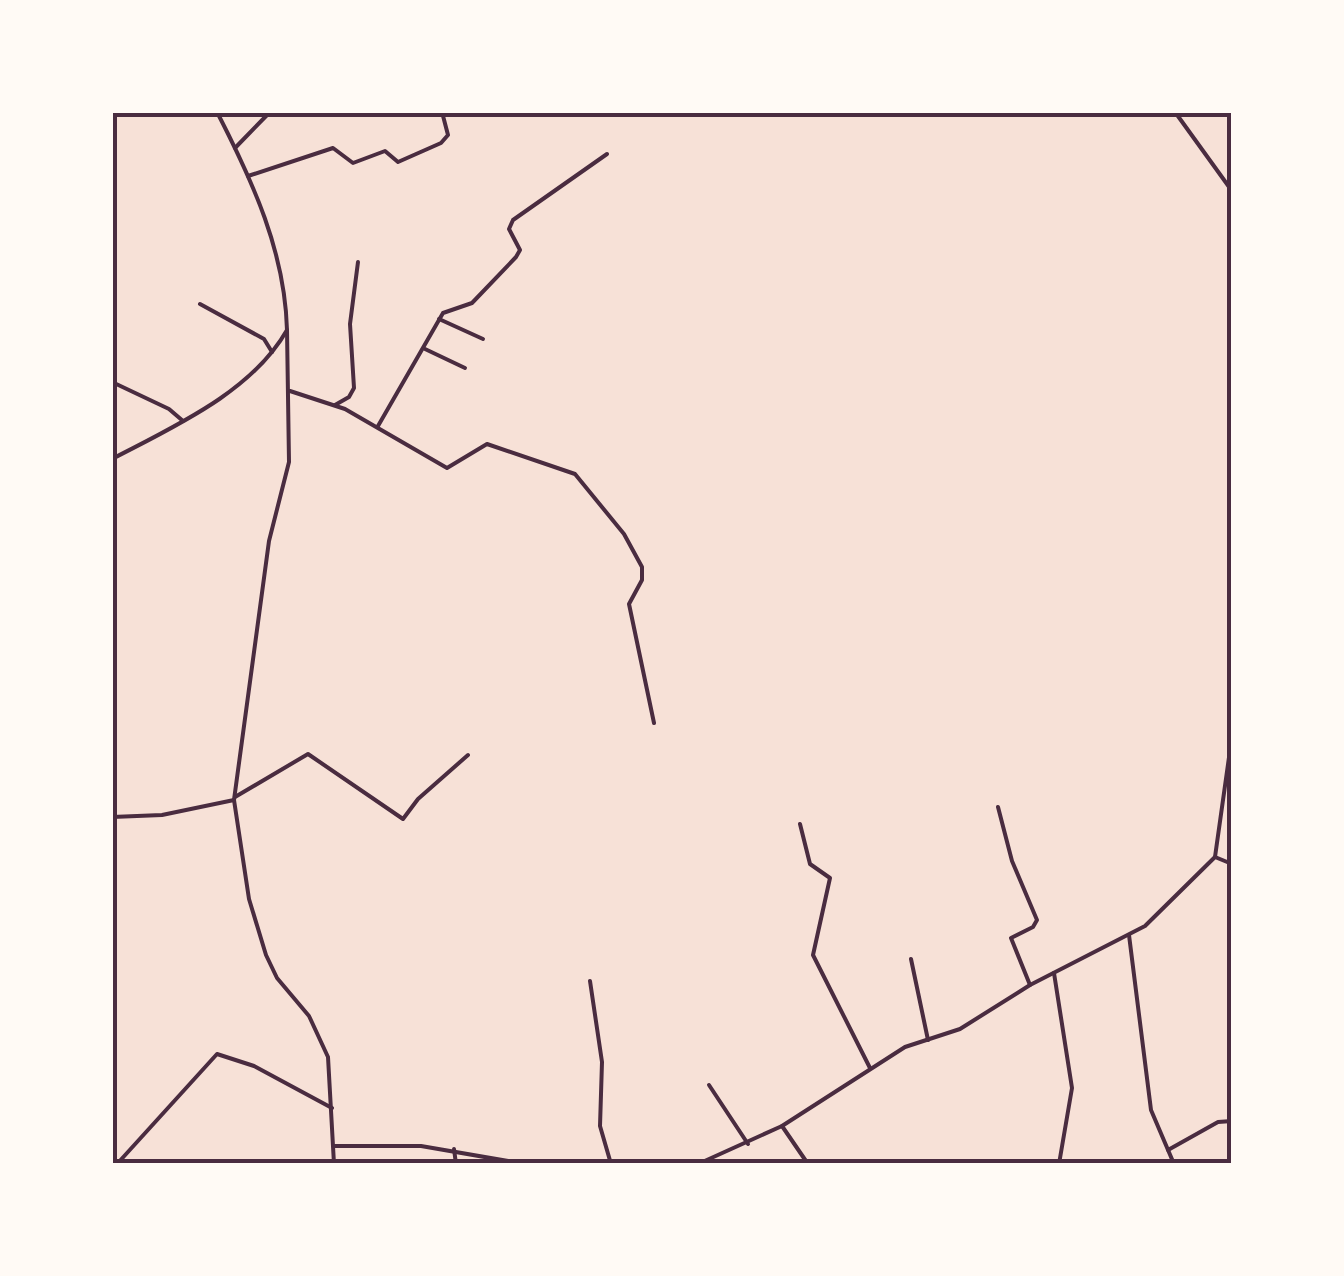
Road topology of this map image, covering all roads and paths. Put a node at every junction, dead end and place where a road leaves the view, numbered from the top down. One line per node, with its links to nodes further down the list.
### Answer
1 (217, 112): 5 (street)
2 (270, 112): 5 (street)
3 (442, 112): 7 (street)
4 (1176, 112): 8 (street)
5 (235, 148): 7 (street)
6 (607, 154): 11 (street)
7 (248, 176): 12 (street)
8 (1232, 191)
9 (358, 262): 19 (street)
10 (200, 304): 15 (street)
11 (439, 319): 13 (street); 14 (street)
12 (287, 330): 15 (street); 18 (street)
13 (483, 339)
14 (426, 348): 16 (street); 21 (street)
15 (272, 352): 20 (street)
16 (465, 368)
17 (112, 382): 20 (street)
18 (290, 390): 19 (street); 26 (street)
19 (334, 405): 21 (street)
20 (182, 421): 22 (street)
21 (378, 426): 23 (street)
22 (112, 459)
23 (654, 724)
24 (1232, 736): 30 (street)
25 (468, 754): 26 (street)
26 (235, 798): 28 (street); 40 (street)
27 (998, 806): 36 (street)
28 (112, 817)
29 (800, 824): 38 (street)
30 (1216, 857): 31 (street); 32 (street)
31 (1232, 864)
32 (1129, 934): 34 (street); 46 (street)
33 (911, 959): 37 (street)
34 (1054, 973): 36 (street); 54 (street)
35 (590, 981): 51 (street)
36 (1030, 985): 37 (street)
37 (928, 1040): 38 (street)
38 (870, 1068): 42 (street)
39 (709, 1085): 43 (street)
40 (332, 1108): 44 (street); 47 (street)
41 (1232, 1121): 46 (street)
42 (782, 1126): 43 (street); 53 (street)
43 (748, 1144): 52 (street)
44 (334, 1146): 45 (street); 48 (street)
45 (454, 1150): 49 (street); 50 (street)
46 (1168, 1150): 55 (street)
47 (117, 1164)
48 (334, 1164)
49 (456, 1164)
50 (525, 1164)
51 (611, 1164)
52 (698, 1164)
53 (808, 1164)
54 (1060, 1164)
55 (1174, 1164)

